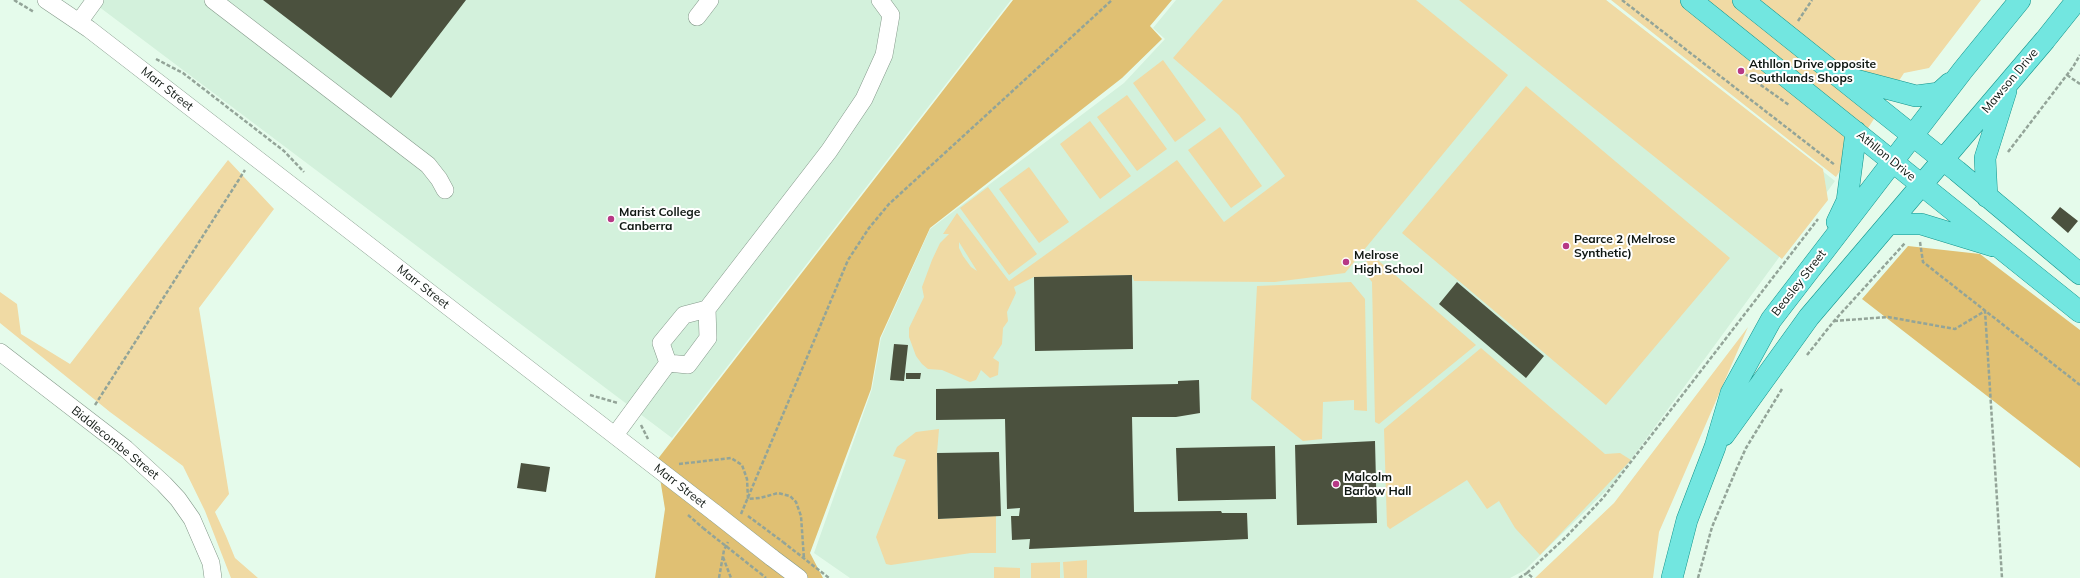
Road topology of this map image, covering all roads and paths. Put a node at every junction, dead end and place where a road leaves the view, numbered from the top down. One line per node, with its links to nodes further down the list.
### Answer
1 (46, 0): 14 (street, Marr Street)
2 (95, 0): 14 (street)
3 (213, 0): 35 (street)
4 (710, 0): 13 (street)
5 (880, 0): 44 (street)
6 (1112, 0): 62 (path)
7 (1622, 0): 32 (path)
8 (1691, 0): 25 (main road, Athllon Drive)
9 (1744, 0): 15 (main road)
10 (1812, 0): 15 (path)
11 (2020, 0): 18 (main road)
12 (2077, 0): 22 (main road, Mawson Drive)
13 (697, 17)
14 (79, 22): 28 (street, Marr Street)
15 (1788, 36): 21 (main road)
16 (2080, 54): 20 (path)
17 (152, 56): 27 (path)
18 (1963, 70): 21 (main road); 26 (main road)
19 (1741, 71): 24 (path)
20 (2067, 75): 23 (path); 29 (path)
21 (1837, 76): 26 (main road)
22 (2009, 83): 31 (main road, Mawson Drive); 36 (main road)
23 (2080, 84)
24 (1792, 107)
25 (1856, 132): 30 (main road, Athllon Drive); 41 (main road)
26 (1912, 136): 30 (main road, Beasley Street); 31 (main road)
27 (266, 138): 28 (path); 33 (path)
28 (254, 156): 55 (path); 56 (street, Marr Street)
29 (2004, 156)
30 (1893, 161): 34 (main road, Athllon Drive); 41 (main road, Beasley Street)
31 (1942, 161): 34 (main road, Beasley Street); 36 (main road)
32 (1831, 164)
33 (307, 176)
34 (1922, 185): 38 (main road, Beasley Street); 40 (main road, Athllon Drive)
35 (444, 190)
36 (1987, 197): 43 (main road)
37 (1823, 213): 68 (path)
38 (1889, 224): 40 (main road); 58 (main road, Beasley Street)
39 (1906, 242): 47 (path)
40 (2002, 249): 46 (main road, Athllon Drive)
41 (1823, 252): 58 (main road, Beasley Street)
42 (1923, 262): 45 (path)
43 (2080, 274)
44 (707, 309): 50 (street); 50 (street)
45 (1985, 311): 47 (path); 51 (path); 78 (path)
46 (2080, 312)
47 (1834, 321): 49 (path)
48 (0, 352): 55 (street, Biddlecombe Street)
49 (1805, 357)
50 (668, 363): 54 (street)
51 (2080, 385)
52 (1783, 388): 77 (path)
53 (585, 391): 54 (path)
54 (632, 412): 56 (street); 57 (path)
55 (86, 419): 69 (street, Biddlecombe Street)
56 (615, 436): 72 (street, Marr Street, bridge)
57 (649, 440)
58 (1716, 447): 76 (main road, Beasley Street)
59 (673, 459): 60 (path)
60 (679, 464): 61 (path); 62 (path)
61 (685, 468)
62 (748, 499): 63 (path); 67 (path)
63 (746, 506)
64 (738, 508): 67 (path, bridge)
65 (702, 528): 71 (path, bridge)
66 (723, 557): 70 (path)
67 (804, 559): 73 (path)
68 (1527, 573): 74 (path); 75 (path)
69 (213, 578)
70 (731, 578)
71 (766, 578)
72 (798, 578)
73 (830, 578)
74 (1519, 578)
75 (1533, 578)
76 (1672, 578)
77 (1698, 578)
78 (2002, 578)

